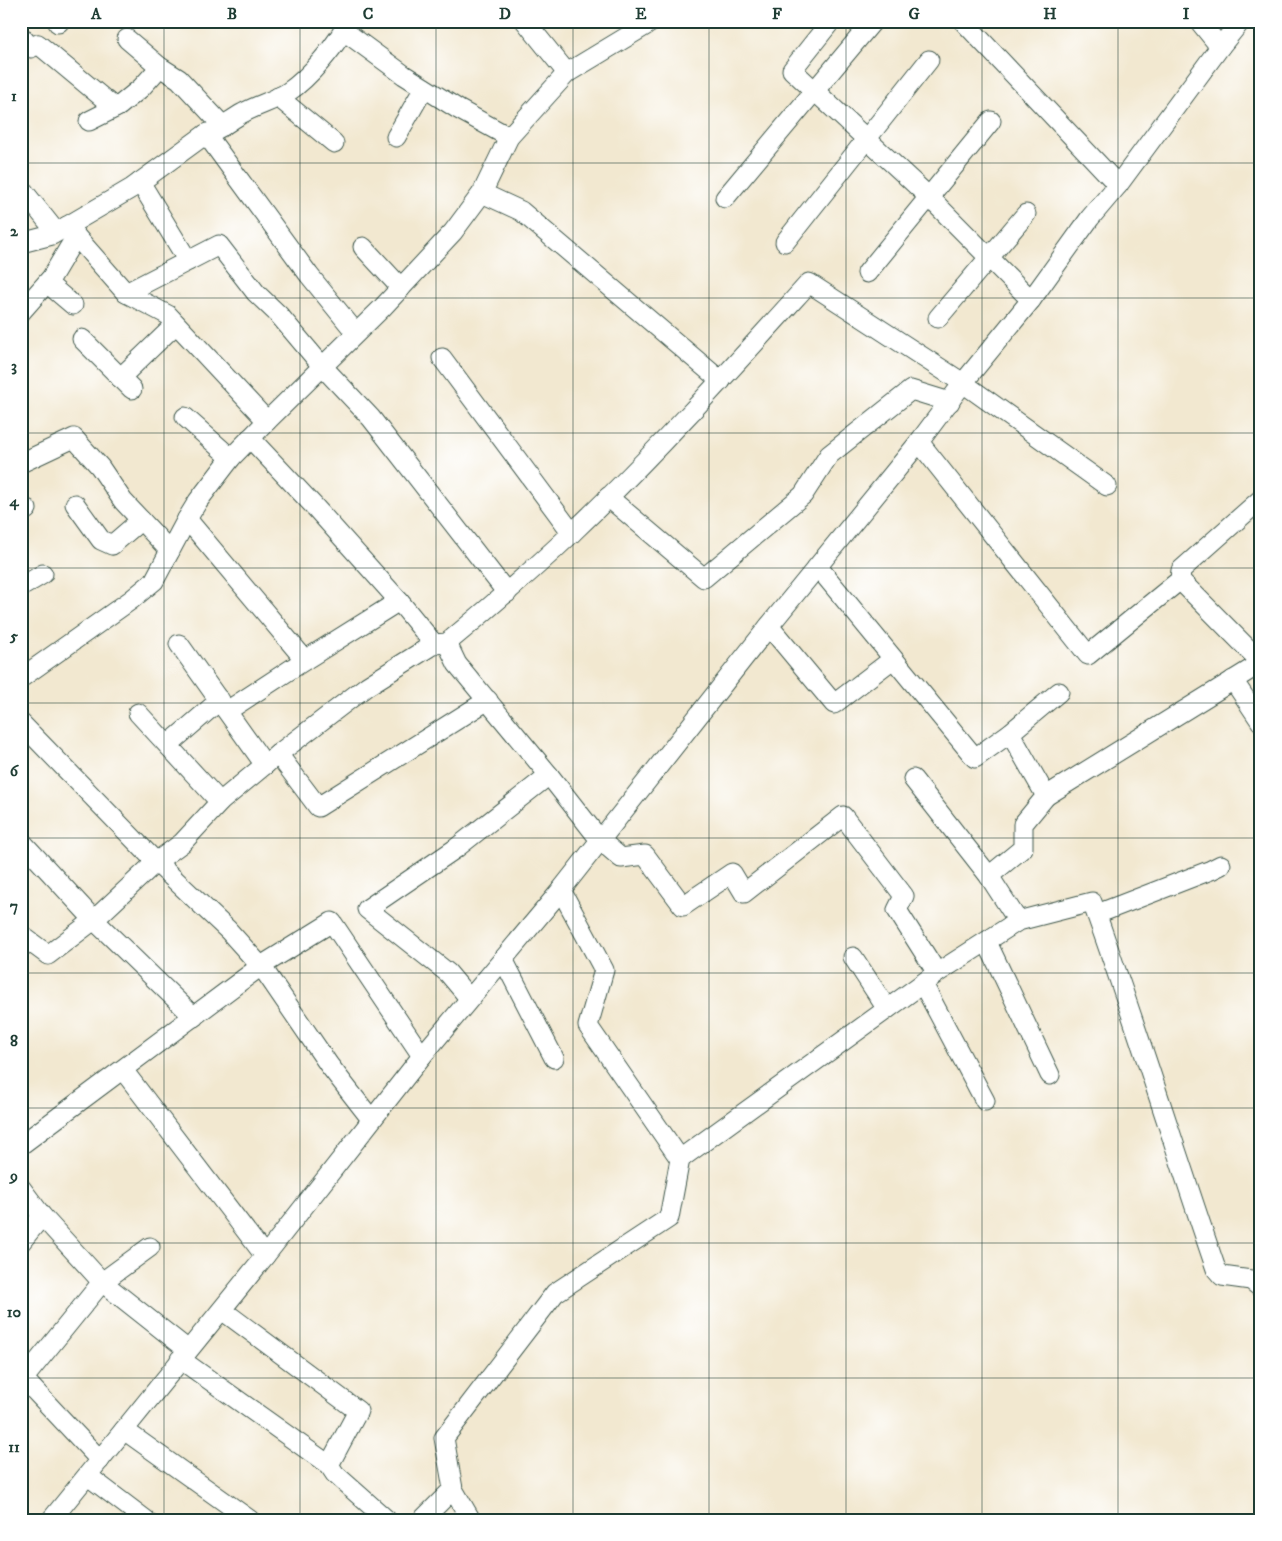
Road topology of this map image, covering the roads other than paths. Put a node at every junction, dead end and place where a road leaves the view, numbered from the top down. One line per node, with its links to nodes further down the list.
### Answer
1 (525, 21): 14 (street)
2 (653, 21): 14 (street)
3 (831, 21): 16 (street)
4 (873, 21): 16 (street)
5 (963, 21): 27 (street)
6 (1199, 21): 11 (street)
7 (1241, 21): 11 (street)
8 (346, 26): 15 (street); 17 (street)
9 (21, 36): 18 (street)
10 (127, 39): 13 (street)
11 (1220, 47): 27 (street)
12 (929, 60): 24 (street)
13 (160, 67): 18 (street); 21 (street)
14 (567, 73): 23 (street)
15 (424, 88): 22 (street); 23 (street)
16 (815, 91): 24 (street); 31 (street)
17 (278, 97): 21 (street); 25 (street)
18 (115, 108): 19 (street)
19 (89, 121)
20 (990, 121): 30 (street)
21 (215, 130): 26 (street); 48 (street)
22 (396, 137)
23 (509, 137): 29 (street)
24 (867, 140): 30 (street); 34 (street)
25 (334, 143)
26 (140, 182): 33 (street); 38 (street)
27 (1118, 185): 43 (street)
28 (21, 188): 33 (street)
29 (482, 193): 41 (street); 52 (street)
30 (929, 197): 37 (street); 39 (street)
31 (725, 198)
32 (1026, 214): 37 (street)
33 (66, 232): 35 (street); 40 (street); 42 (street)
34 (785, 242)
35 (21, 243)
36 (363, 247): 41 (street)
37 (988, 257): 43 (street); 46 (street)
38 (188, 261): 42 (street); 51 (street)
39 (867, 272)
40 (47, 283): 44 (street); 45 (street)
41 (401, 288): 48 (street)
42 (126, 293): 47 (street)
43 (1031, 300): 53 (street)
44 (73, 305)
45 (21, 312)
46 (938, 318)
47 (176, 324): 49 (street); 56 (street)
48 (356, 333): 51 (street)
49 (82, 339)
50 (442, 358): 67 (street)
51 (322, 366): 56 (street); 73 (street)
52 (720, 381): 53 (street); 62 (street)
53 (964, 383): 54 (street); 61 (street)
54 (950, 402): 58 (street); 62 (street)
55 (185, 417): 59 (street)
56 (267, 421): 57 (street)
57 (250, 438): 59 (street); 74 (street)
58 (920, 442): 69 (street); 71 (street)
59 (231, 458): 65 (street)
60 (21, 463): 66 (street)
61 (1107, 486)
62 (608, 497): 67 (street)
63 (1261, 499): 71 (street)
64 (76, 504): 66 (street)
65 (186, 519): 68 (street); 79 (street)
66 (141, 520): 68 (street)
67 (572, 533): 73 (street)
68 (170, 551): 81 (street)
69 (818, 567): 75 (street); 78 (street)
70 (43, 574): 72 (street)
71 (1180, 580): 80 (street)
72 (21, 587)
73 (507, 593): 77 (street)
74 (399, 601): 77 (street); 79 (street)
75 (768, 626): 78 (street); 97 (street)
76 (180, 644): 85 (street)
77 (440, 644): 84 (street); 91 (street)
78 (894, 659): 89 (street)
79 (305, 660): 85 (street)
80 (1261, 662): 82 (street)
81 (22, 675)
82 (1233, 680): 88 (street); 94 (street)
83 (1059, 692): 89 (street)
84 (488, 700): 91 (street); 92 (street)
85 (224, 705): 90 (street); 91 (street)
86 (138, 713): 90 (street)
87 (21, 722): 98 (street)
88 (1261, 722)
89 (1010, 733): 94 (street)
90 (168, 746): 95 (street)
91 (272, 760): 95 (street)
92 (549, 775): 97 (street); 111 (street)
93 (912, 779): 100 (street)
94 (1046, 796): 100 (street)
95 (220, 802): 98 (street)
96 (21, 840): 103 (street)
97 (600, 840): 101 (street); 110 (street)
98 (156, 862): 103 (street); 109 (street)
99 (1221, 865): 102 (street)
100 (989, 876): 104 (street)
101 (561, 890): 108 (street); 121 (street)
102 (1097, 914): 104 (street); 128 (street)
103 (94, 920): 105 (street); 113 (street)
104 (1018, 921): 106 (street)
105 (21, 935)
106 (987, 942): 110 (street); 117 (street)
107 (853, 957): 112 (street)
108 (503, 959): 111 (street); 115 (street)
109 (261, 966): 113 (street); 114 (street); 119 (street)
110 (930, 978): 112 (street); 118 (street)
111 (470, 998): 114 (street)
112 (887, 1009): 121 (street)
113 (194, 1017): 116 (street)
114 (422, 1056): 119 (street)
115 (554, 1058)
116 (123, 1070): 120 (street); 126 (street)
117 (1050, 1075)
118 (985, 1101)
119 (371, 1119): 126 (street)
120 (21, 1145)
121 (680, 1159): 136 (street)
122 (21, 1188): 123 (street)
123 (42, 1216): 124 (street); 127 (street)
124 (21, 1242)
125 (150, 1247): 127 (street)
126 (265, 1256): 129 (street)
127 (102, 1282): 130 (street); 131 (street)
128 (1261, 1288)
129 (222, 1310): 130 (street); 134 (street)
130 (184, 1355): 132 (street); 134 (street)
131 (22, 1379): 133 (street)
132 (124, 1430): 133 (street); 139 (street)
133 (100, 1460): 135 (street)
134 (329, 1465): 140 (street)
135 (88, 1476): 137 (street); 138 (street)
136 (453, 1489): 141 (street); 142 (street)
137 (51, 1520)
138 (146, 1520)
139 (250, 1520)
140 (387, 1520)
141 (422, 1520)
142 (471, 1520)

